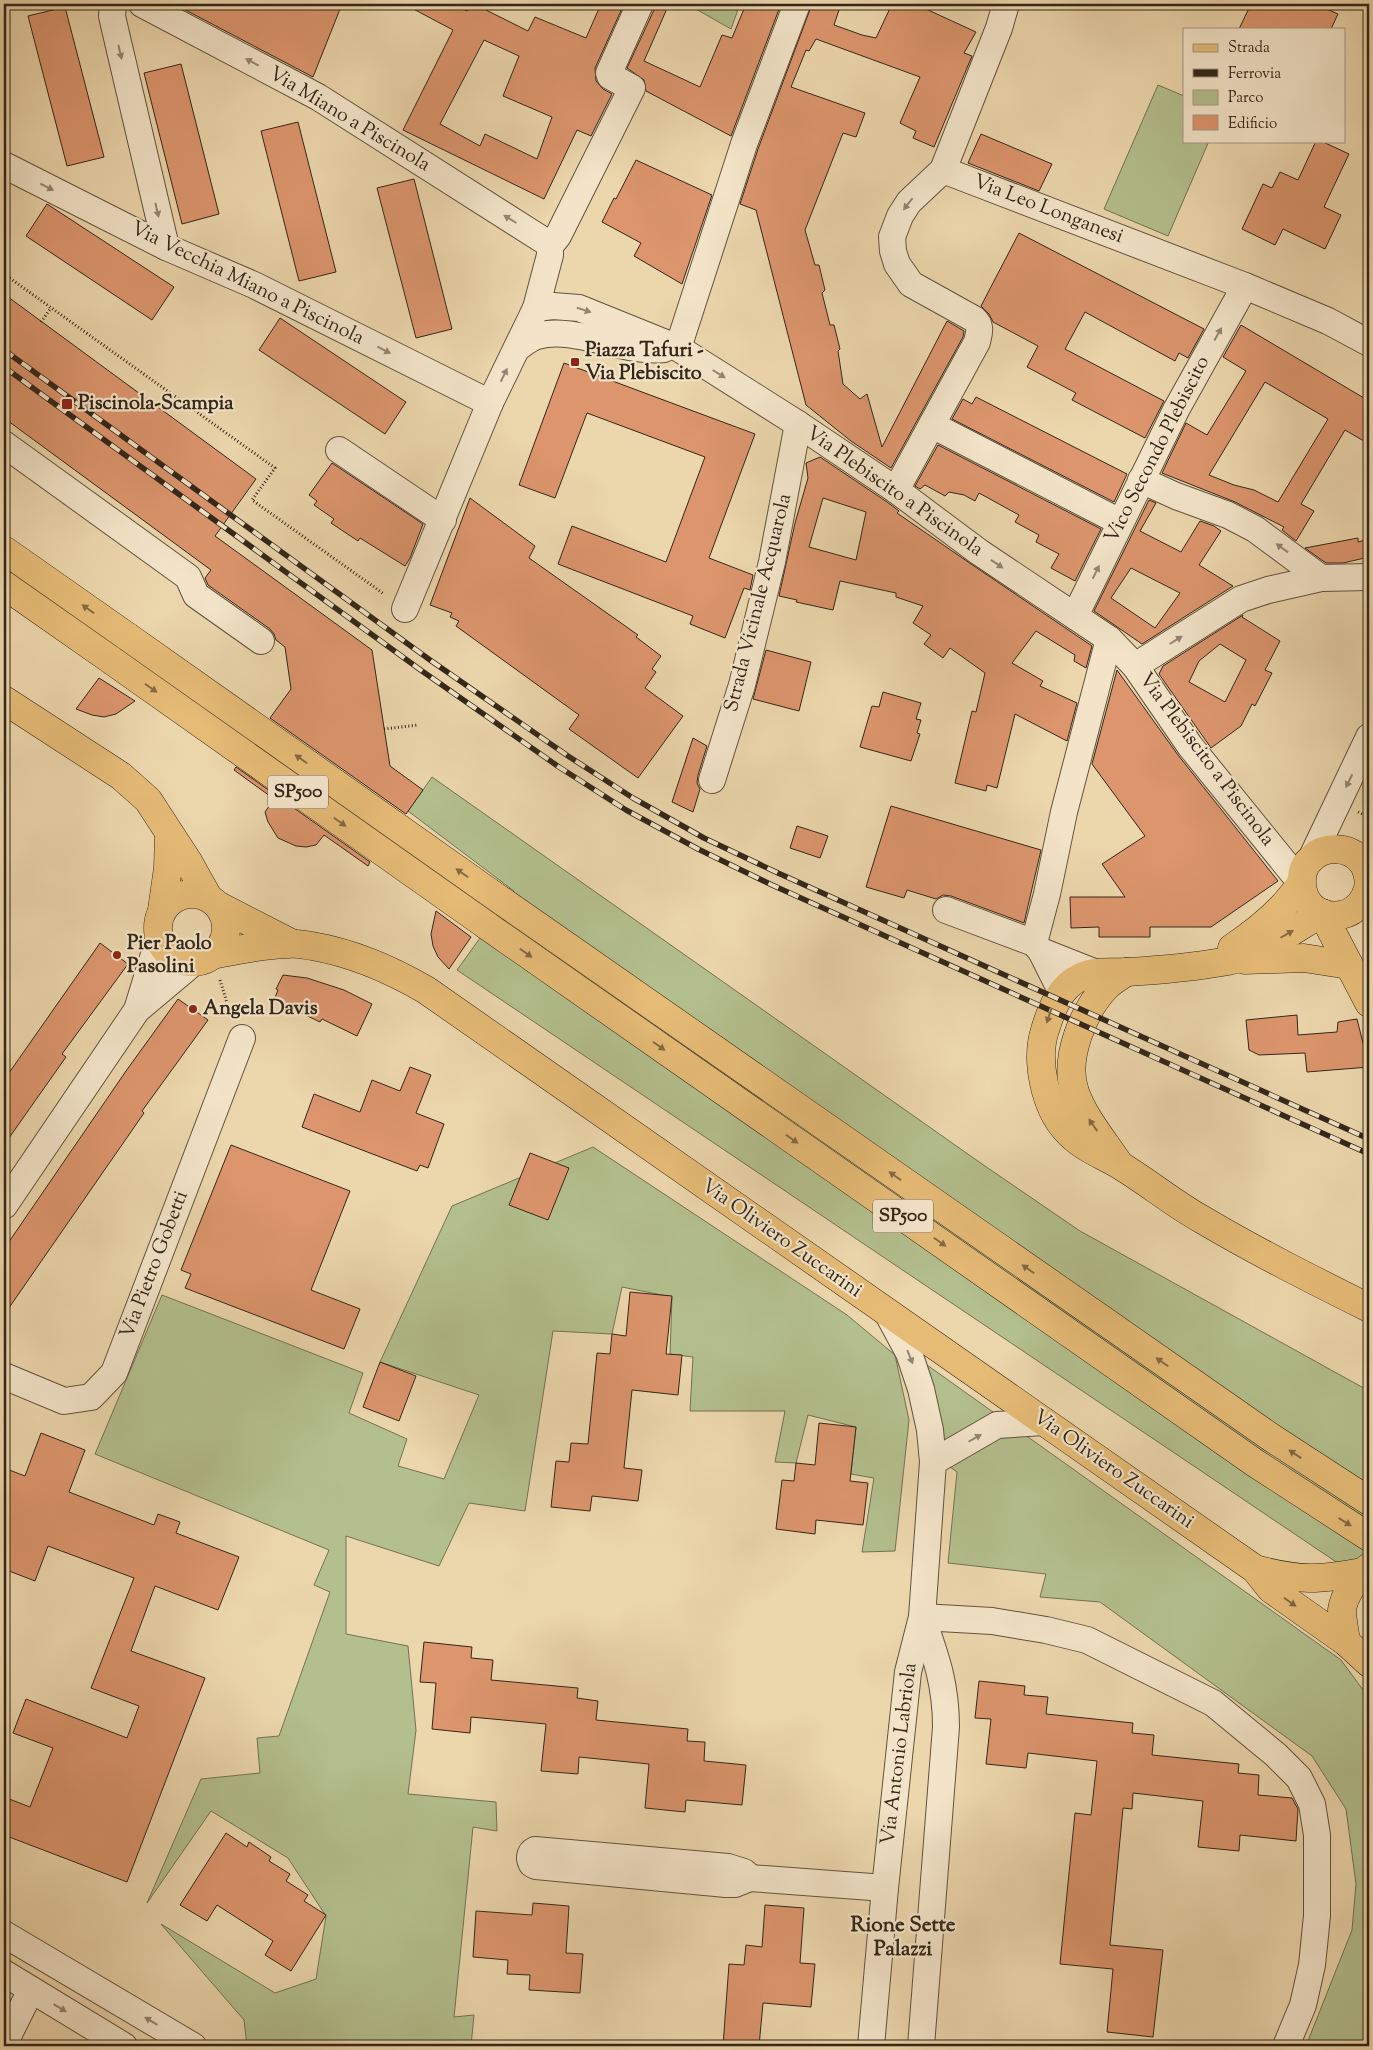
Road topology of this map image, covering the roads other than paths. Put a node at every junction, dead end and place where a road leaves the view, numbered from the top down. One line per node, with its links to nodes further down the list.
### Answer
1 (113, 4): 9 (street, one-way to 9)
2 (142, 4): 8 (street, Via Miano a Piscinola, one-way to 2)
3 (640, 4): 8 (street)
4 (797, 4): 14 (street)
5 (1006, 4): 7 (street)
6 (4, 164): 9 (street, Via Vecchia Miano a Piscinola, one-way to 9)
7 (943, 170): 10 (street, Via Leo Longanesi); 17 (street, one-way to 17)
8 (550, 246): 11 (street)
9 (166, 247): 15 (street, Via Vecchia Miano a Piscinola, one-way to 15)
10 (1245, 286): 12 (street, Via Leo Longanesi); 20 (street, Vico Secondo Plebiscito, one-way to 10)
11 (536, 308): 13 (street); 14 (street, Via Plebiscito a Piscinola, one-way to 14)
12 (1369, 343)
13 (517, 348): 14 (street); 15 (street, one-way to 13)
14 (678, 348): 16 (street, Via Plebiscito a Piscinola, one-way to 16)
15 (490, 403): 22 (street)
16 (798, 424): 21 (street, Via Plebiscito a Piscinola); 35 (street, Strada Vicinale Acquarola)
17 (932, 425): 21 (street); 23 (street)
18 (4, 444): 31 (street)
19 (339, 450): 22 (street)
20 (1141, 480): 23 (street, Vico Secondo Plebiscito); 25 (street, one-way to 20)
21 (896, 490): 29 (street, Via Plebiscito a Piscinola, one-way to 29)
22 (443, 520): 28 (street)
23 (1120, 522): 29 (street, Vico Secondo Plebiscito, one-way to 23)
24 (4, 550): 63 (main road, SP500, one-way to 24, bridge)
25 (1321, 578): 26 (street); 32 (street, one-way to 25)
26 (1369, 578)
27 (4, 586): 64 (main road, SP500, one-way to 64, bridge)
28 (405, 609)
29 (1075, 616): 30 (street, Via Plebiscito a Piscinola)
30 (1109, 639): 32 (street, Via Plebiscito a Piscinola); 46 (street)
31 (261, 642)
32 (1135, 666): 37 (street, Via Plebiscito a Piscinola)
33 (4, 700): 36 (main road)
34 (1369, 737): 37 (street, one-way to 37)
35 (712, 780)
36 (169, 834): 40 (main road); 41 (main road)
37 (1306, 871): 39 (main road); 43 (main road); 47 (main road)
38 (1369, 877): 39 (street)
39 (1369, 882): 43 (main road)
40 (214, 902): 41 (main road, Via Oliviero Zuccarini); 45 (main road, Via Oliviero Zuccarini); 48 (main road)
41 (162, 910): 44 (main road)
42 (946, 910): 46 (street)
43 (1322, 913): 47 (main road, one-way to 43); 49 (main road)
44 (159, 938): 48 (main road); 54 (street)
45 (291, 943): 48 (main road, Via Oliviero Zuccarini); 59 (main road, Via Oliviero Zuccarini)
46 (1037, 947): 50 (street); 52 (street)
47 (1220, 962): 49 (main road); 51 (main road)
48 (209, 964): 54 (street)
49 (1349, 965): 53 (main road)
50 (1094, 972): 51 (main road); 52 (main road)
51 (1126, 972): 56 (main road, one-way to 51)
52 (1062, 993): 56 (main road, one-way to 56)
53 (1369, 1003)
54 (137, 1010): 57 (street)
55 (242, 1038): 60 (street, Via Pietro Gobetti)
56 (1120, 1166): 58 (main road)
57 (4, 1206)
58 (1369, 1308)
59 (888, 1314): 61 (main road, Via Oliviero Zuccarini); 62 (street, Via Antonio Labriola, one-way to 62)
60 (4, 1376)
61 (1044, 1422): 62 (street, one-way to 61); 65 (main road, Via Oliviero Zuccarini)
62 (933, 1462): 67 (street, Via Antonio Labriola)
63 (1369, 1501)
64 (1369, 1537)
65 (1255, 1569): 66 (main road, Via Oliviero Zuccarini); 68 (main road, Via Oliviero Zuccarini, one-way to 68)
66 (1366, 1569): 68 (main road)
67 (922, 1616): 71 (street, Via Antonio Labriola); 79 (street); 80 (street)
68 (1346, 1642): 69 (main road, Via Oliviero Zuccarini)
69 (1369, 1664)
70 (750, 1878): 70 (street); 71 (street)
71 (885, 1888): 78 (street, Via Antonio Labriola)
72 (4, 1934): 77 (street, one-way to 72)
73 (4, 1973): 74 (street)
74 (31, 1990): 75 (street); 76 (street, one-way to 76)
75 (6, 2035)
76 (124, 2046)
77 (193, 2046)
78 (871, 2046)
79 (920, 2046)
80 (1286, 2046)

